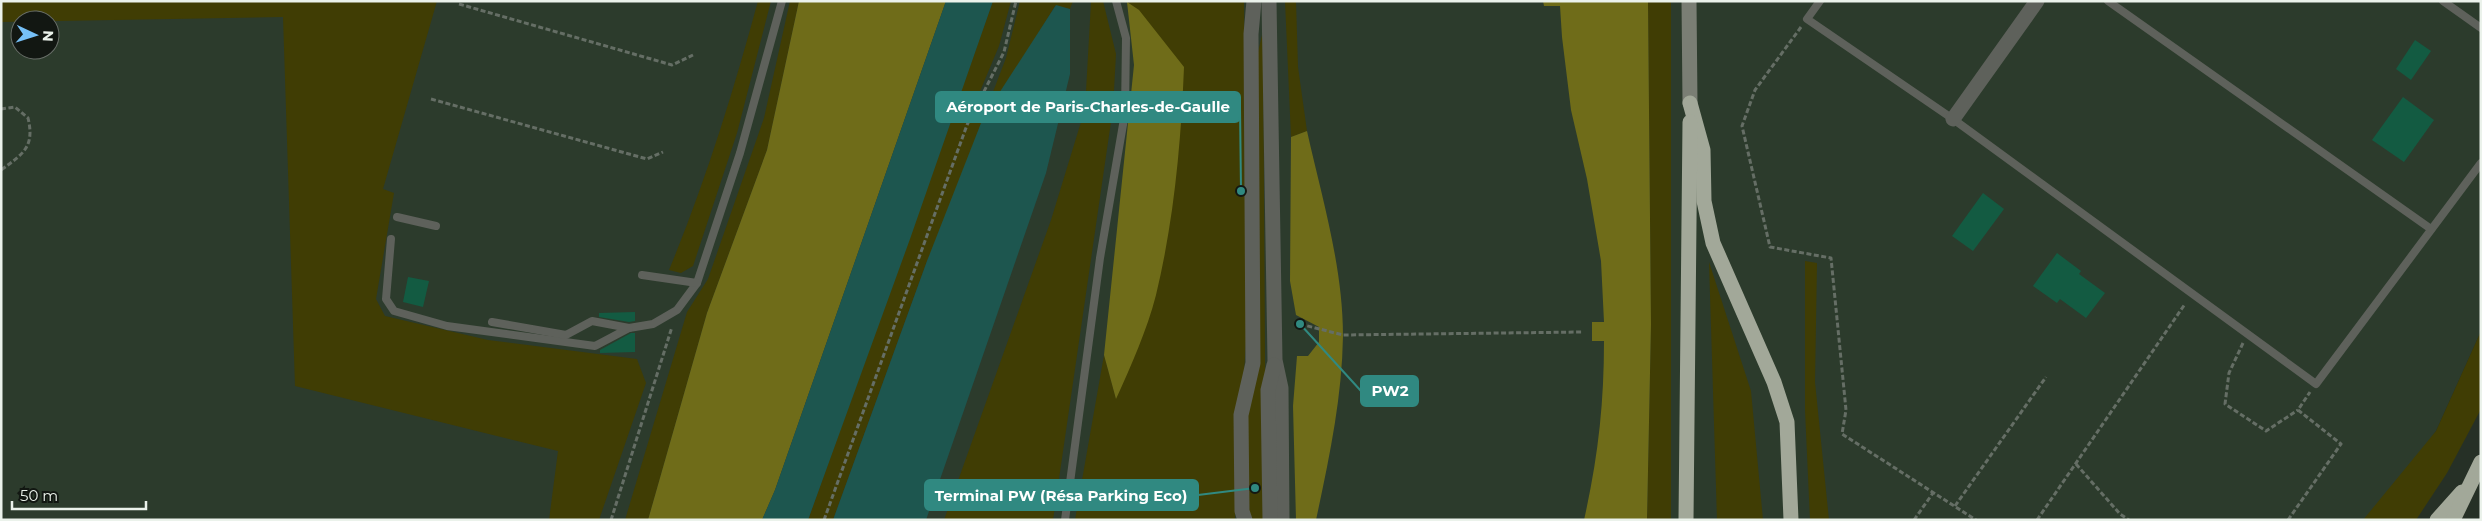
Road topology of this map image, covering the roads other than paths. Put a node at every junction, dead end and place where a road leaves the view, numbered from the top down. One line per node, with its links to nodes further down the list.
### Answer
1 (782, 1): 19 (lane)
2 (1116, 1): 25 (lane)
3 (1254, 1): 26 (street)
4 (1269, 1): 22 (street)
5 (1689, 1): 11 (main road)
6 (1820, 1): 12 (lane)
7 (2037, 1): 12 (street)
8 (2108, 1): 16 (lane)
9 (2443, 1): 10 (lane)
10 (2481, 28)
11 (1690, 103): 29 (highway); 30 (highway)
12 (1953, 119): 16 (lane)
13 (2481, 163): 16 (lane)
14 (397, 217): 15 (lane)
15 (436, 226)
16 (2432, 229)
17 (391, 239): 21 (lane)
18 (642, 275): 19 (lane)
19 (696, 283): 21 (lane)
20 (492, 322): 21 (lane)
21 (630, 328)
22 (1275, 360): 27 (street); 28 (street)
23 (2481, 462): 24 (highway)
24 (2466, 488): 31 (highway); 32 (highway)
25 (1065, 520)
26 (1245, 520)
27 (1270, 520)
28 (1282, 520)
29 (1686, 520)
30 (1791, 520)
31 (2437, 520)
32 (2453, 520)

